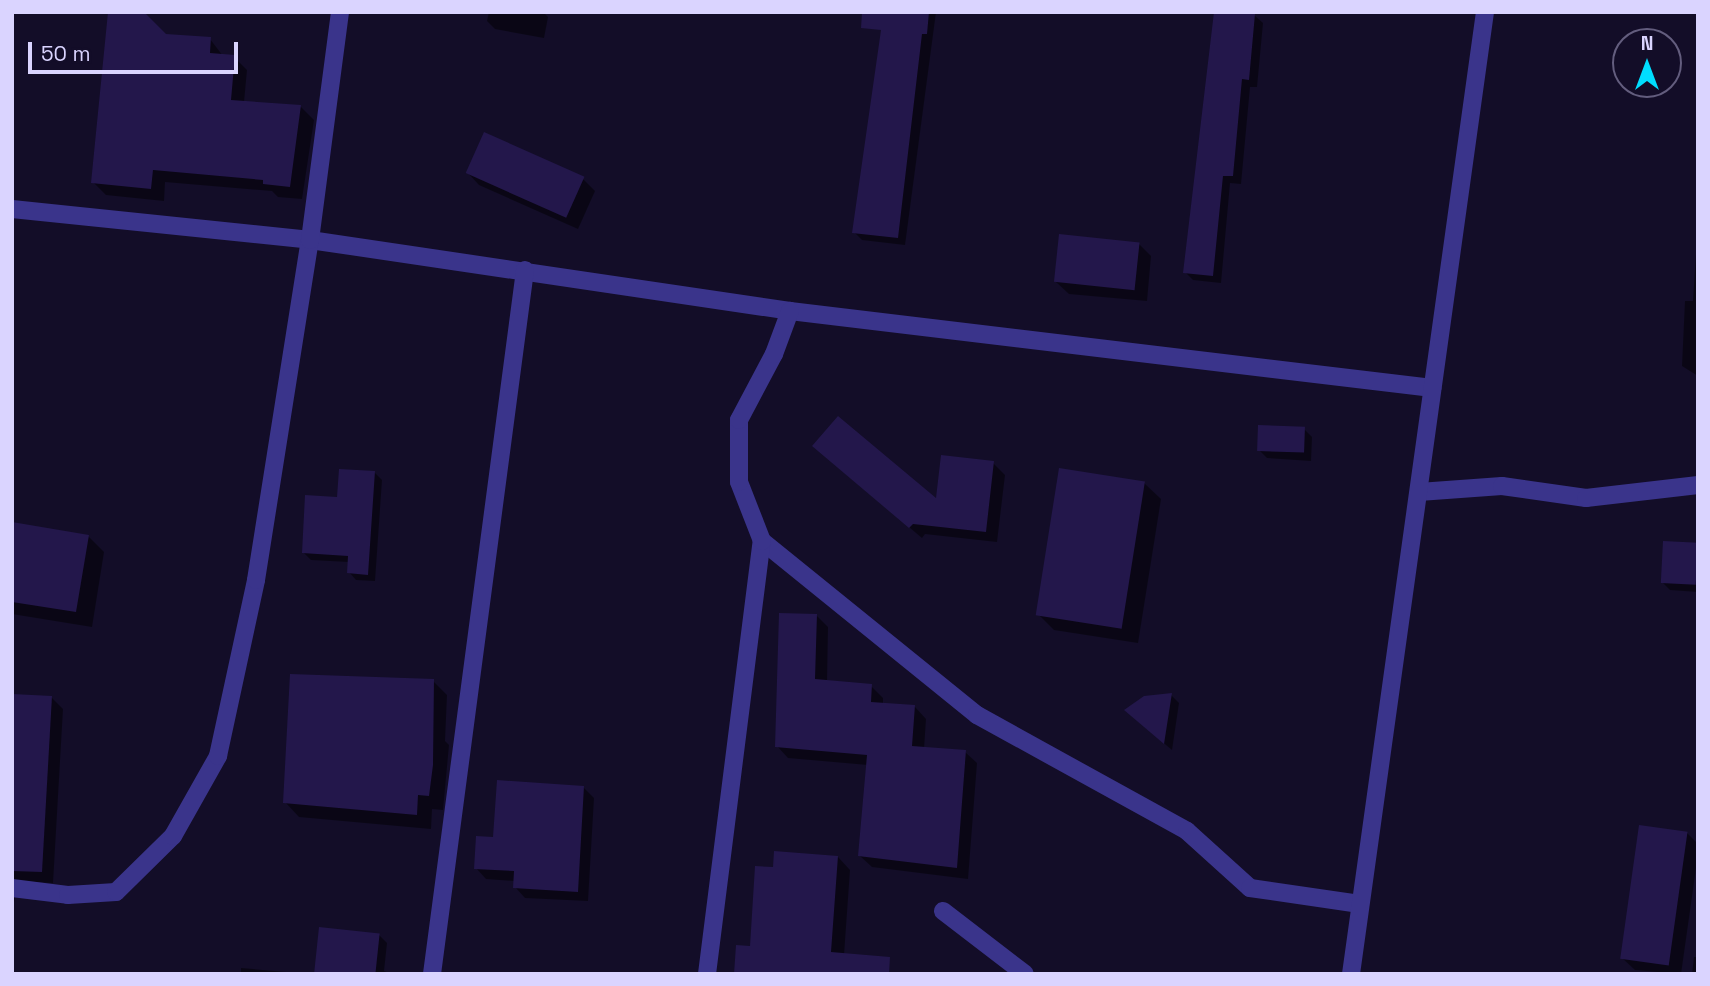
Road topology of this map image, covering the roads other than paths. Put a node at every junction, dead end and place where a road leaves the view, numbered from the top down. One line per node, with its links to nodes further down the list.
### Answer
1 (340, 12): 4 (street)
2 (1485, 12): 7 (street)
3 (12, 209): 4 (street)
4 (310, 240): 5 (street); 11 (street)
5 (525, 270): 6 (street); 14 (street)
6 (790, 310): 7 (street); 10 (street)
7 (1432, 388): 9 (street)
8 (1698, 485): 9 (street)
9 (1419, 492): 12 (street)
10 (762, 541): 12 (street); 15 (street)
11 (12, 888)
12 (1360, 904): 17 (street)
13 (943, 911): 16 (street)
14 (432, 974)
15 (706, 974)
16 (1025, 974)
17 (1351, 974)

